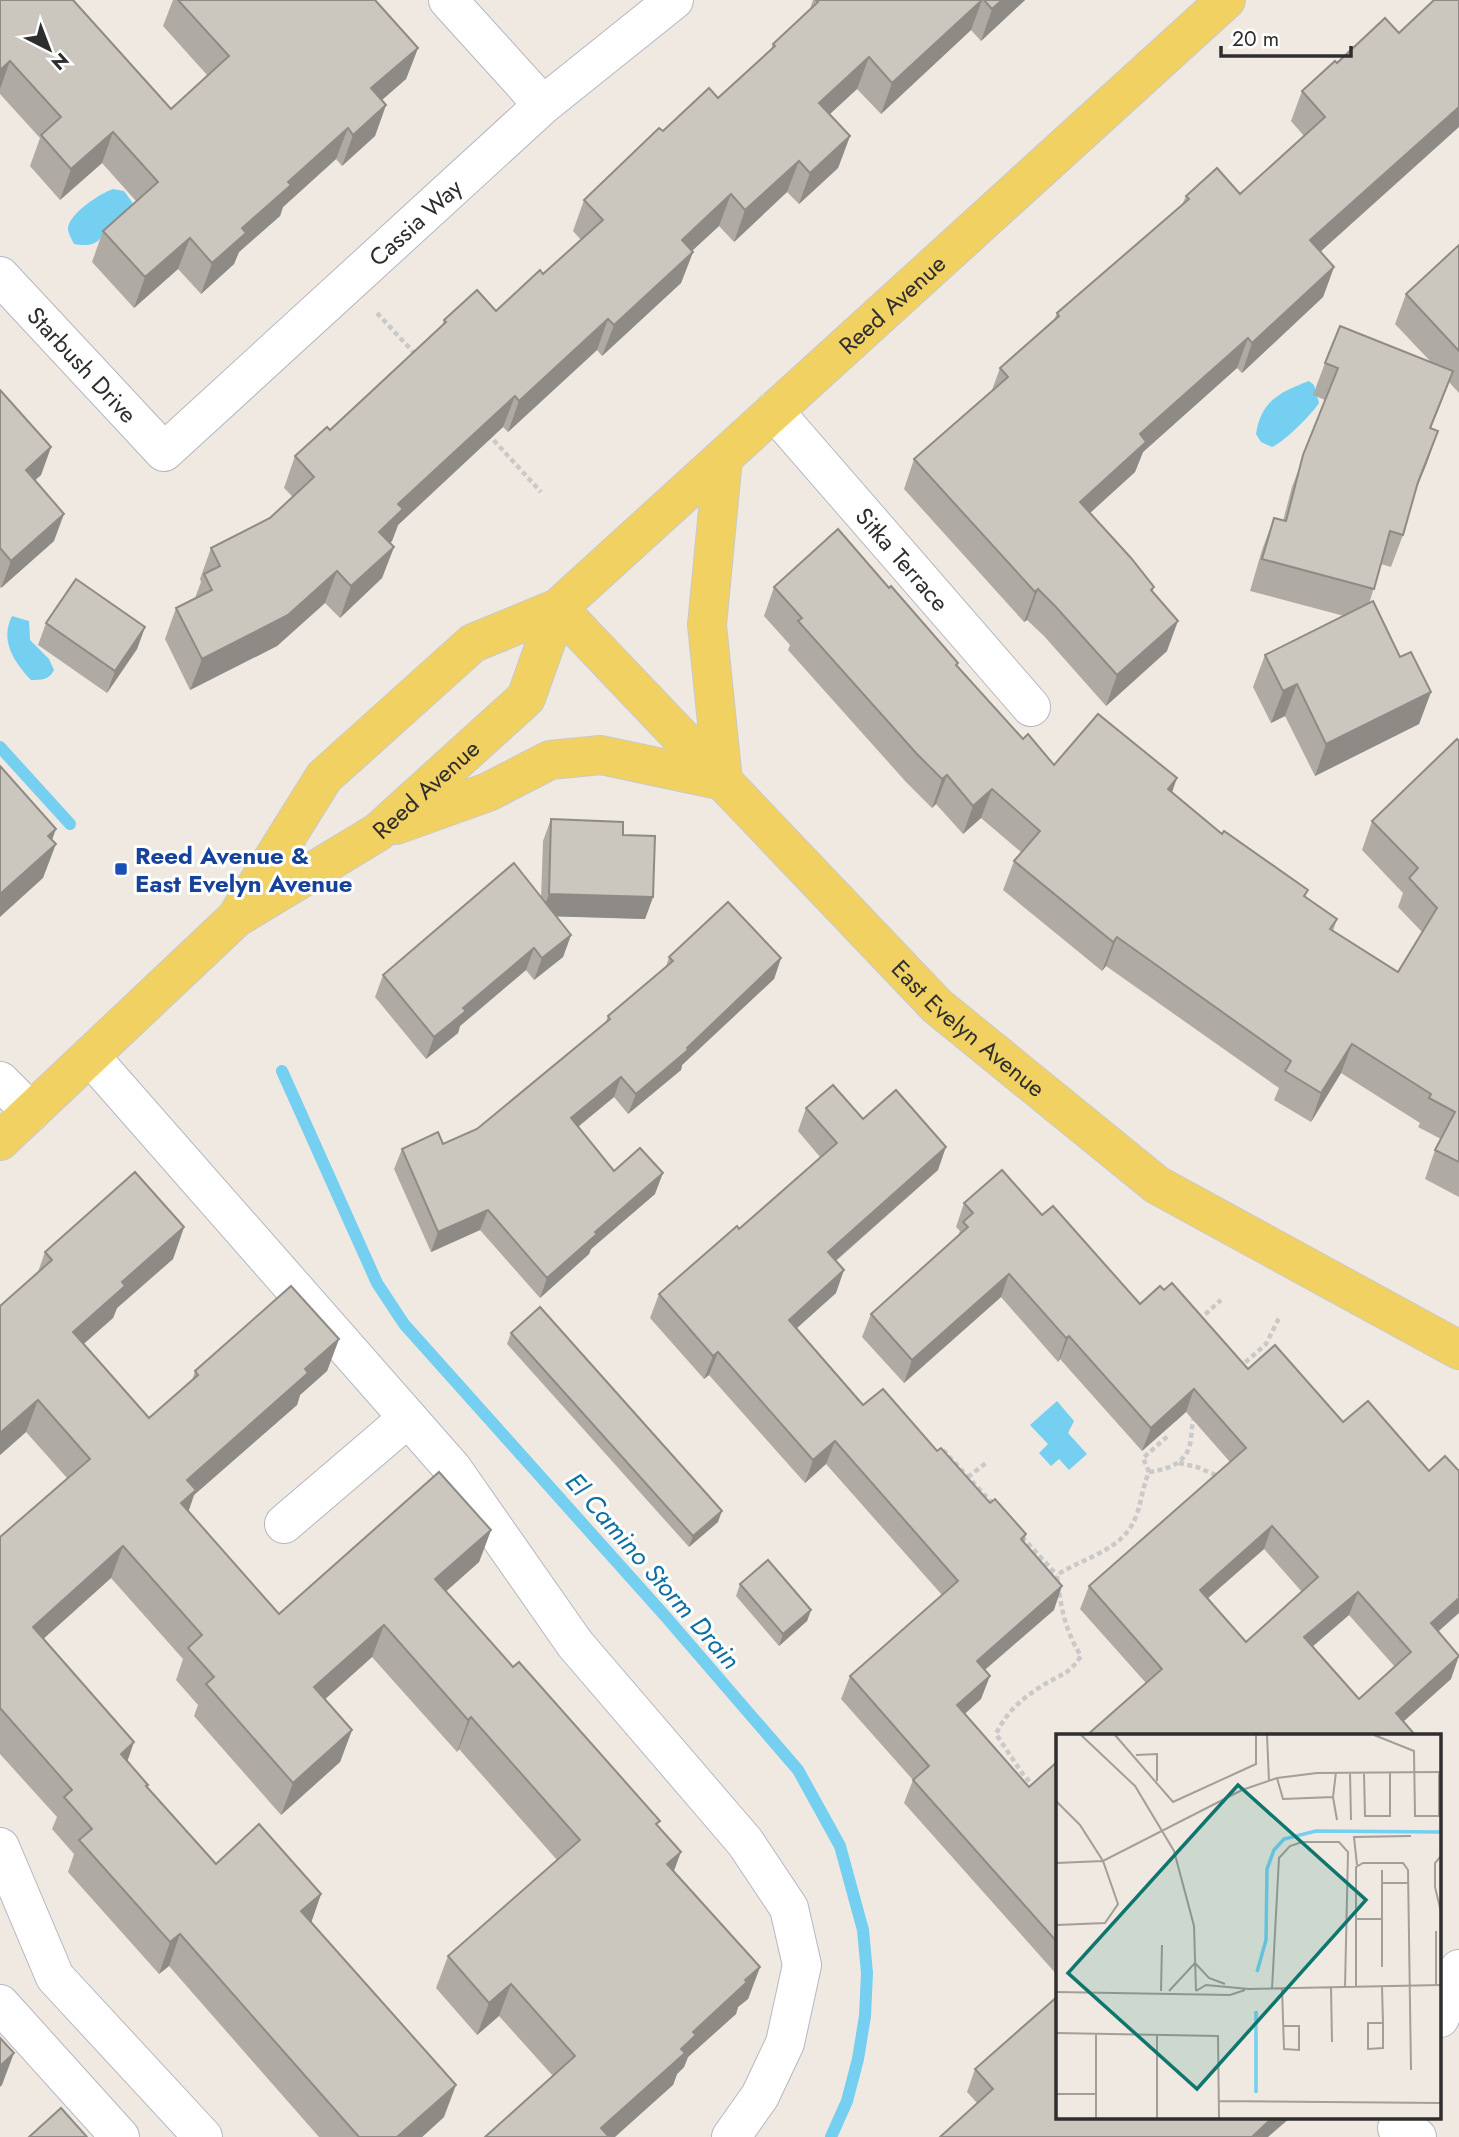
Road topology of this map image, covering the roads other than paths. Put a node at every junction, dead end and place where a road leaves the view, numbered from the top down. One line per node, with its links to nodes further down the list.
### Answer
1 (448, 0): 4 (street)
2 (674, 0): 4 (street, Cassia Way)
3 (1226, 0): 6 (main road, Reed Avenue)
4 (543, 105): 7 (street, Cassia Way)
5 (0, 276): 7 (street, Starbush Drive)
6 (774, 411): 8 (main road, Reed Avenue); 10 (street, Sitka Terrace)
7 (164, 452)
8 (723, 458): 9 (main road, Reed Avenue); 11 (main road)
9 (558, 608): 11 (main road, East Evelyn Avenue); 12 (main road, Reed Avenue); 13 (main road, Reed Avenue)
10 (1031, 707)
11 (723, 781): 12 (main road); 18 (main road, East Evelyn Avenue)
12 (378, 832): 13 (main road, Reed Avenue)
13 (236, 918): 14 (main road, Reed Avenue)
14 (90, 1056): 16 (main road, Reed Avenue); 19 (street)
15 (0, 1081): 16 (street)
16 (31, 1112): 17 (main road, Reed Avenue)
17 (0, 1141)
18 (1459, 1350)
19 (408, 1418): 20 (street); 27 (street)
20 (284, 1524)
21 (0, 1847): 26 (street)
22 (1459, 1969): 24 (street)
23 (0, 2004): 25 (street)
24 (1442, 2013)
25 (120, 2137)
26 (203, 2137)
27 (731, 2137)

